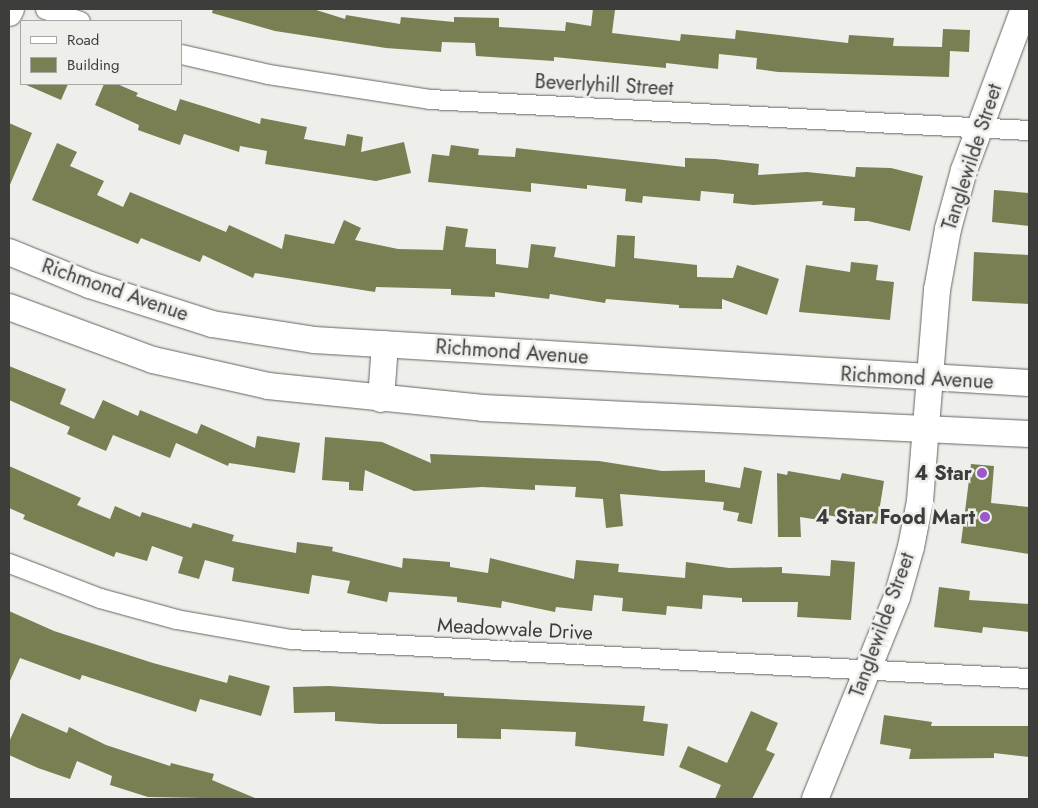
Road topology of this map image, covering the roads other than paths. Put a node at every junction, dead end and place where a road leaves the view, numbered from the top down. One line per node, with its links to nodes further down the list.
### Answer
1 (11, 9): 3 (main road)
2 (45, 9): 5 (street)
3 (9, 13)
4 (1022, 14): 7 (main road, Tanglewilde Street)
5 (77, 20)
6 (182, 54): 7 (street, Beverlyhill Street)
7 (979, 127): 8 (street, Beverlyhill Street); 12 (main road, Tanglewilde Street)
8 (1029, 130)
9 (9, 252): 11 (main road, Richmond Avenue)
10 (9, 307): 14 (main road)
11 (385, 344): 12 (main road, Richmond Avenue); 14 (main road)
12 (929, 379): 13 (main road, Richmond Avenue); 15 (main road, Tanglewilde Street)
13 (1029, 383)
14 (381, 399): 15 (main road)
15 (925, 430): 16 (main road); 18 (main road, Tanglewilde Street)
16 (1029, 434)
17 (9, 563): 18 (street, Meadowvale Drive)
18 (868, 669): 19 (street, Meadowvale Drive); 20 (main road, Tanglewilde Street)
19 (1029, 678)
20 (815, 799)

